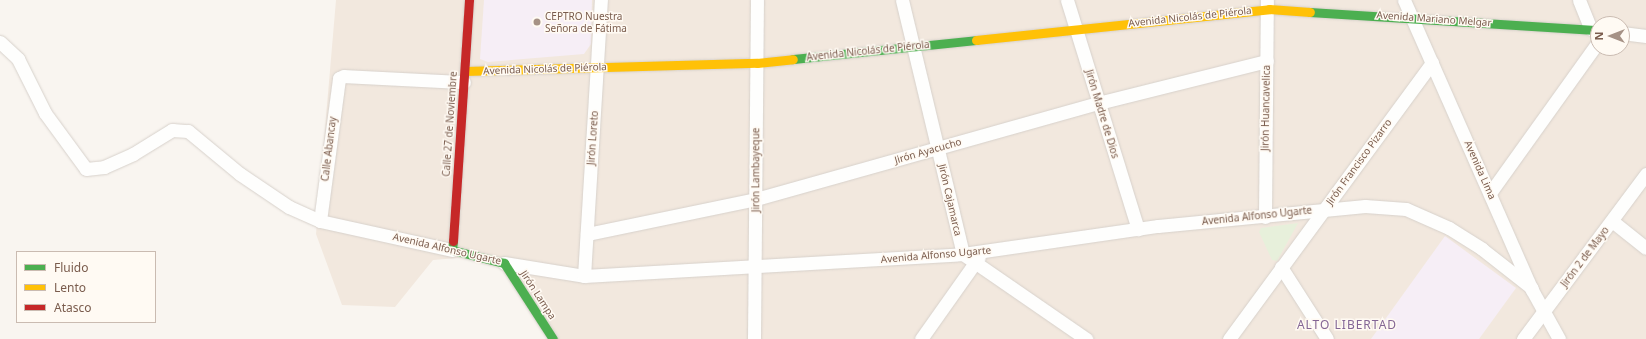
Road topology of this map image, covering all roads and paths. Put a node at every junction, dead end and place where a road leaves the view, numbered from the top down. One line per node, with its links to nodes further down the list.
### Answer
1 (469, 0): 22 (street, Calle 27 de Noviembre)
2 (601, 0): 21 (street, Jirón Loreto)
3 (757, 0): 20 (street, Jirón Lambayeque)
4 (902, 0): 16 (street, Jirón Cajamarca)
5 (1066, 0): 11 (street, Jirón Madre de Dios)
6 (1404, 0): 9 (street, Avenida Lima)
7 (1579, 0): 10 (street)
8 (1268, 5): 9 (street, Avenida Mariano Melgar); 11 (street, Avenida Nicolás de Piérola); 18 (street, Jirón Huancavelica)
9 (1412, 18): 12 (street, Avenida Mariano Melgar); 19 (street, Avenida Lima)
10 (1590, 21)
11 (1075, 29): 16 (street, Avenida Nicolás de Piérola); 24 (street, Jirón Madre de Dios)
12 (1590, 30)
13 (1630, 34): 14 (street)
14 (1646, 36)
15 (0, 42): 31 (street, Avenida Alfonso Ugarte)
16 (914, 46): 20 (street, Avenida Nicolás de Piérola); 25 (street, Jirón Cajamarca)
17 (1590, 53): 27 (street)
18 (1267, 62): 24 (street, Jirón Ayacucho); 30 (street, Jirón Huancavelica)
19 (1432, 63): 27 (street, Avenida Lima); 29 (street, Jirón Francisco Pizarro)
20 (757, 64): 21 (street, Avenida Nicolás de Piérola); 28 (street, Jirón Lambayeque)
21 (598, 68): 22 (street, Avenida Nicolás de Piérola); 34 (street, Jirón Loreto)
22 (465, 77): 23 (street, Avenida Nicolás de Piérola); 36 (street, Calle 27 de Noviembre)
23 (340, 78): 31 (street, Calle Abancay)
24 (1098, 103): 25 (street, Jirón Ayacucho); 33 (street, Jirón Madre de Dios)
25 (938, 148): 28 (street, Jirón Ayacucho); 38 (street, Jirón Cajamarca)
26 (1646, 174): 32 (street, Jirón 2 de Mayo)
27 (1490, 193): 44 (street, Avenida Lima)
28 (756, 199): 34 (street, Jirón Ayacucho); 41 (street, Jirón Lambayeque)
29 (1325, 208): 30 (street, Avenida Alfonso Ugarte); 42 (street, Jirón Francisco Pizarro); 44 (street, Avenida Alfonso Ugarte)
30 (1265, 216): 33 (street, Avenida Alfonso Ugarte)
31 (320, 220): 36 (street, Avenida Alfonso Ugarte)
32 (1612, 221): 35 (street); 45 (street, Jirón 2 de Mayo)
33 (1138, 229): 37 (street, Avenida Alfonso Ugarte)
34 (587, 234): 43 (street, Jirón Loreto)
35 (1646, 248)
36 (452, 250): 39 (street, Avenida Alfonso Ugarte)
37 (984, 251): 38 (street, Avenida Alfonso Ugarte); 40 (street)
38 (963, 254): 40 (street); 41 (street, Avenida Alfonso Ugarte)
39 (504, 262): 43 (street, Avenida Alfonso Ugarte); 47 (street, Jirón Lampa)
40 (974, 263): 46 (street); 49 (street)
41 (756, 267): 43 (street, Avenida Alfonso Ugarte); 48 (street, Jirón Lambayeque)
42 (1281, 267): 50 (street, Jirón Francisco Pizarro); 51 (street)
43 (584, 276)
44 (1532, 288): 45 (street, Avenida Lima)
45 (1544, 312): 52 (street, Jirón 2 de Mayo); 53 (street, Avenida Lima)
46 (1084, 338)
47 (553, 339)
48 (754, 339)
49 (921, 339)
50 (1229, 339)
51 (1327, 339)
52 (1523, 339)
53 (1559, 339)

